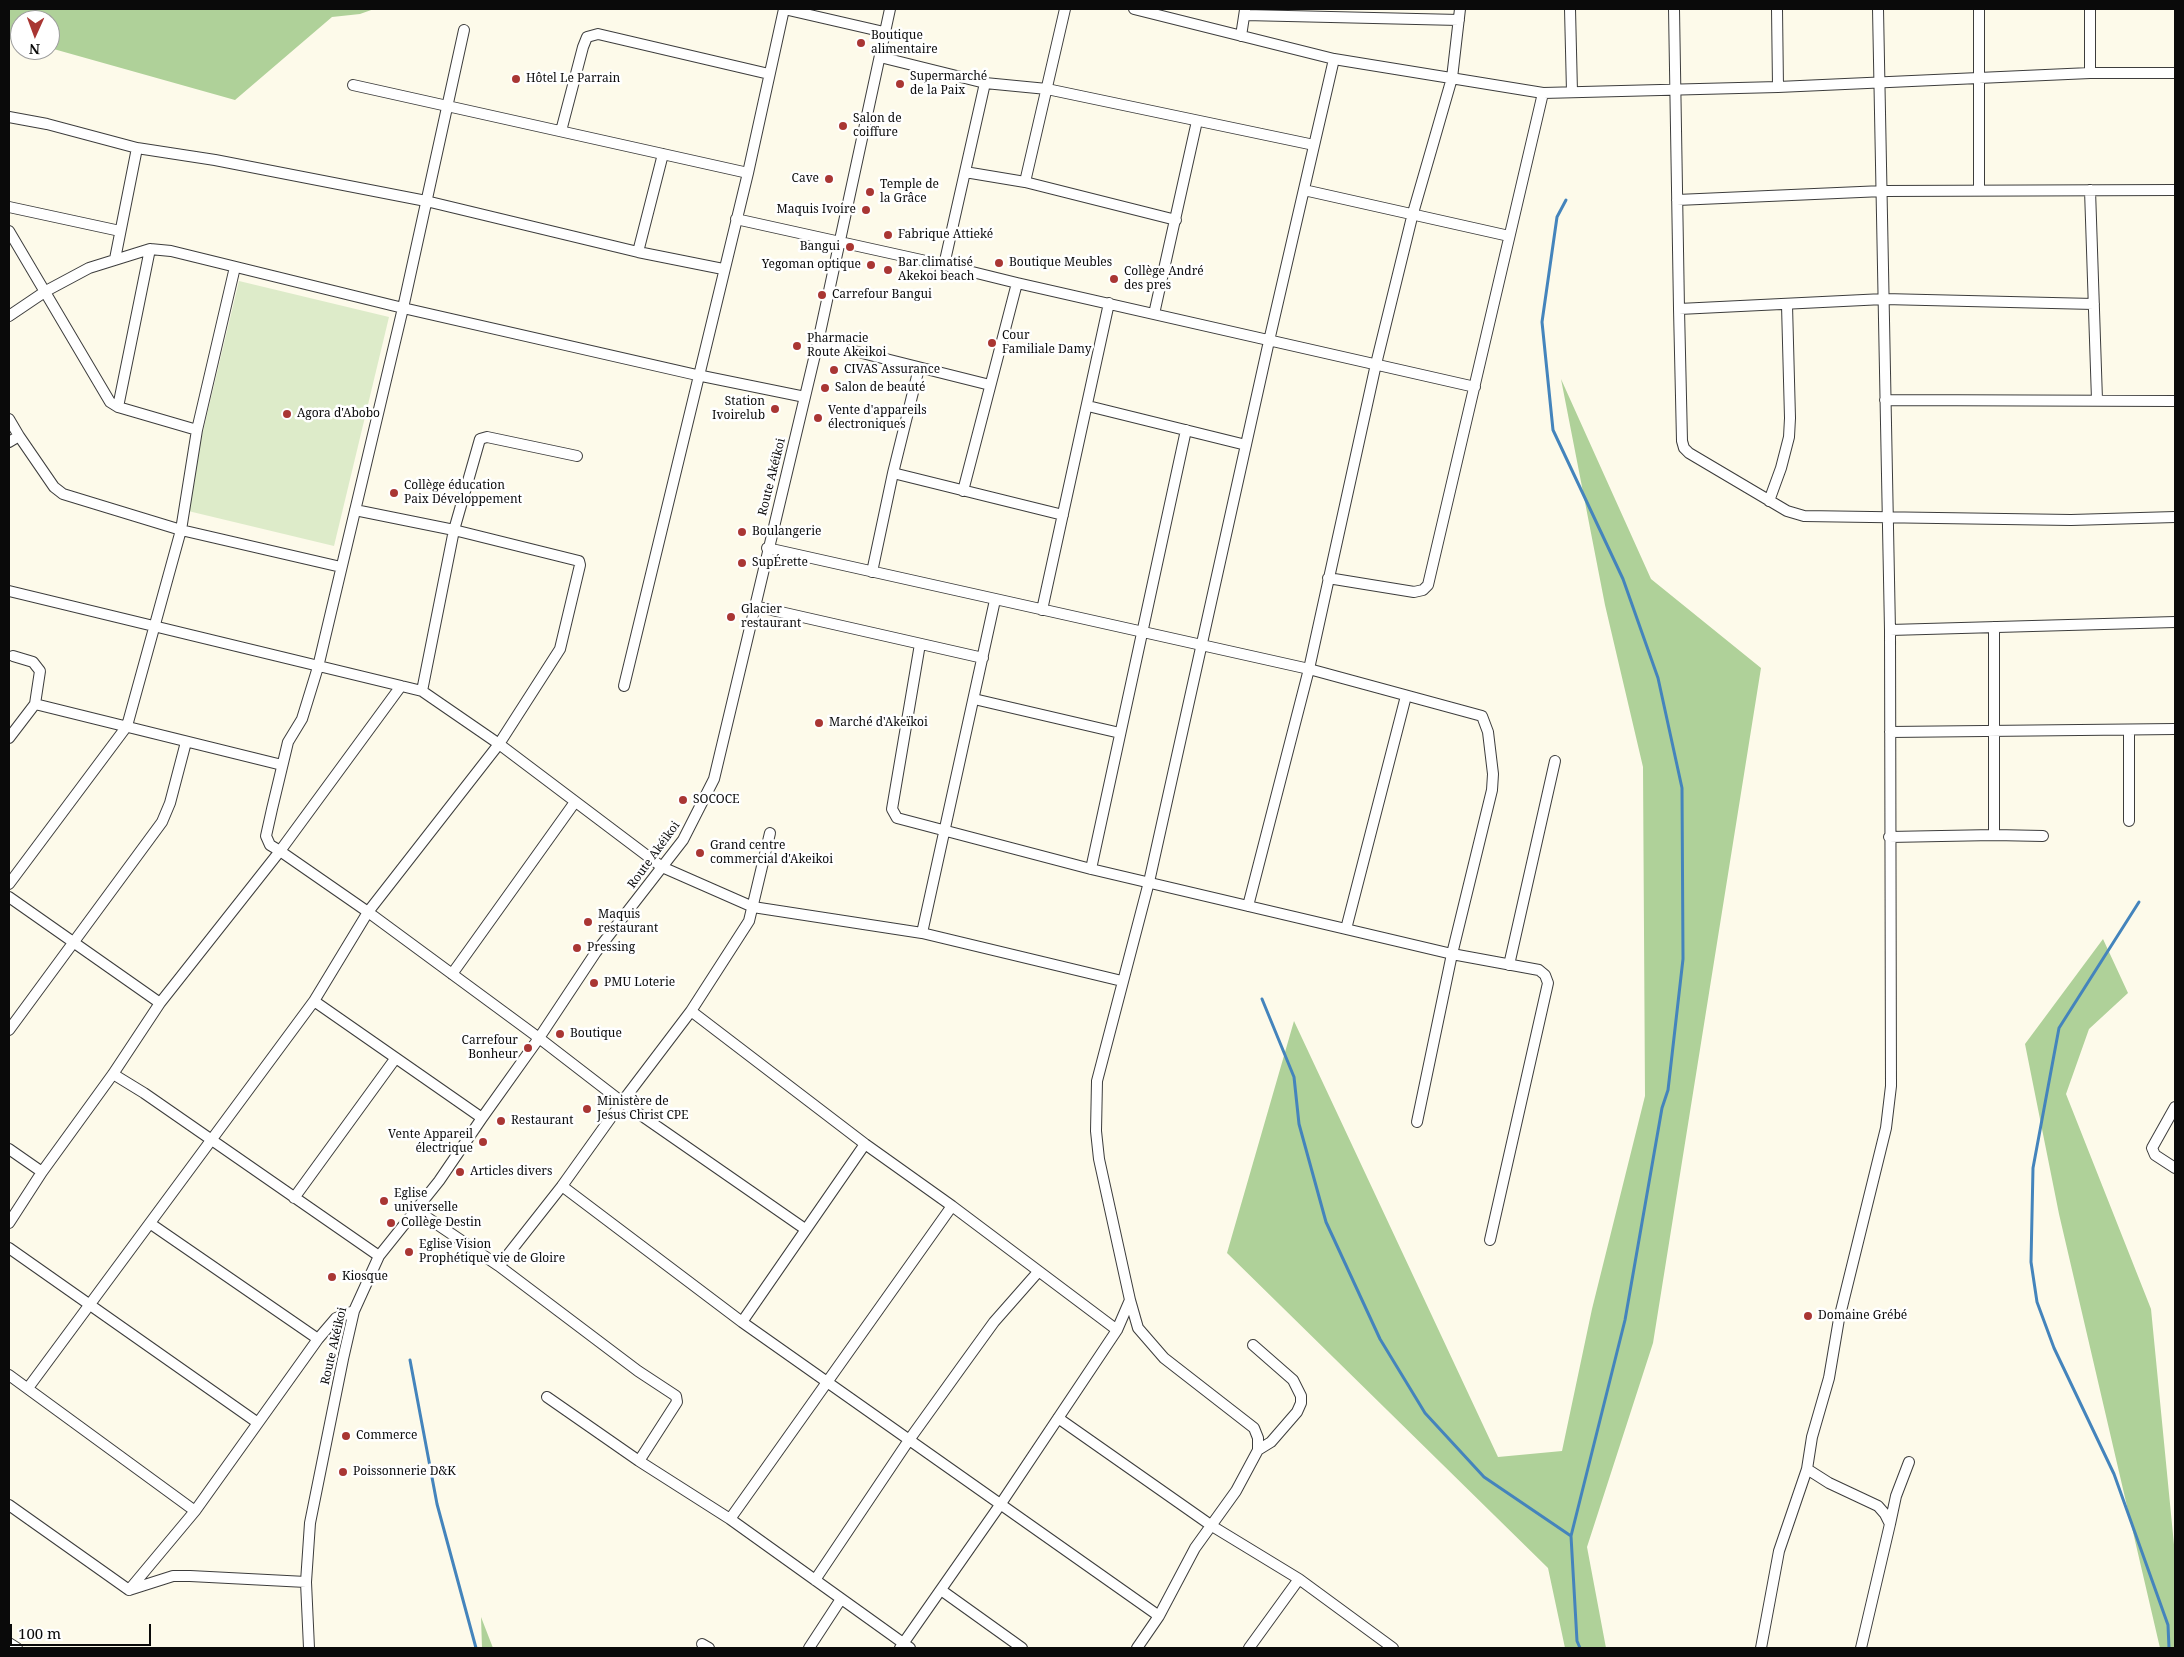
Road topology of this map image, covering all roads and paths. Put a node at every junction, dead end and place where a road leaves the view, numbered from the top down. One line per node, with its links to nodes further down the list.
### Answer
1 (784, 9): 15 (street); 21 (street)
2 (890, 9): 15 (street, Route Akéikoi)
3 (1065, 9): 28 (street)
4 (1134, 9): 16 (street)
5 (1460, 9): 13 (street)
6 (1570, 9): 30 (street)
7 (1674, 9): 29 (street)
8 (1777, 9): 27 (street)
9 (1878, 9): 24 (street)
10 (1979, 9): 22 (street)
11 (2090, 9): 19 (street)
12 (1245, 12): 13 (street); 16 (street)
13 (1459, 20): 23 (street)
14 (464, 30): 32 (street)
15 (884, 32): 17 (street, Route Akéikoi)
16 (1241, 36): 18 (street)
17 (880, 57): 25 (street); 56 (street, Route Akéikoi)
18 (1334, 59): 23 (street); 36 (street)
19 (2090, 73): 20 (street); 22 (street)
20 (2175, 73)
21 (769, 74): 35 (street); 40 (street)
22 (1979, 77): 24 (street); 43 (street)
23 (1452, 78): 31 (street); 50 (street)
24 (1878, 82): 27 (street); 46 (street)
25 (985, 83): 28 (street); 39 (street)
26 (353, 85): 32 (street)
27 (1778, 87): 29 (street)
28 (1047, 89): 34 (street); 41 (street)
29 (1676, 90): 30 (street); 47 (street)
30 (1572, 92): 31 (street)
31 (1543, 93): 55 (street)
32 (447, 106): 35 (street); 48 (street)
33 (9, 117): 37 (street)
34 (1197, 121): 36 (street); 52 (street)
35 (561, 131): 38 (street)
36 (1314, 145): 42 (street)
37 (137, 148): 48 (street); 54 (street)
38 (663, 154): 40 (street); 58 (street)
39 (965, 172): 41 (street); 60 (street)
40 (748, 173): 51 (street)
41 (1025, 182): 52 (street)
42 (1304, 190): 50 (street); 73 (street)
43 (1979, 190): 44 (street); 46 (street)
44 (2090, 190): 45 (street); 67 (street)
45 (2175, 190)
46 (1883, 191): 47 (street); 65 (street)
47 (1677, 200): 70 (street)
48 (426, 201): 58 (street); 69 (street)
49 (9, 207): 54 (street)
50 (1413, 213): 55 (street); 75 (street)
51 (736, 219): 56 (street); 62 (street)
52 (1176, 220): 71 (street)
53 (9, 231): 64 (street)
54 (120, 231): 59 (street)
55 (1510, 236): 79 (street)
56 (840, 242): 60 (street); 74 (street, Route Akéikoi)
57 (150, 250): 59 (street); 61 (street); 85 (street)
58 (638, 252): 62 (street)
59 (115, 259): 64 (street)
60 (944, 265): 63 (street)
61 (235, 267): 69 (street); 87 (street)
62 (723, 269): 77 (street)
63 (1017, 283): 66 (street); 78 (street)
64 (46, 291): 72 (street); 85 (street)
65 (1884, 299): 67 (street); 68 (street); 81 (street)
66 (1110, 303): 71 (street); 84 (street)
67 (2094, 304): 82 (street)
68 (1787, 305): 70 (street); 95 (street)
69 (403, 308): 77 (street); 96 (street)
70 (1679, 310): 95 (street)
71 (1154, 314): 73 (street)
72 (9, 316)
73 (1269, 341): 75 (street); 91 (street)
74 (818, 342): 76 (street); 80 (street, Route Akéikoi)
75 (1376, 364): 79 (street); 105 (street)
76 (919, 368): 78 (street); 93 (street)
77 (698, 375): 80 (street); 122 (street)
78 (990, 385): 94 (street)
79 (1475, 387): 105 (street)
80 (805, 397): 102 (street, Route Akéikoi)
81 (1886, 400): 82 (street); 98 (street)
82 (2097, 400): 83 (street)
83 (2175, 401)
84 (1088, 406): 88 (street); 97 (street)
85 (118, 407): 87 (street)
86 (9, 419): 89 (street)
87 (198, 430): 100 (street)
88 (1186, 430): 91 (street); 114 (street)
89 (19, 436): 90 (street); 100 (street)
90 (9, 442)
91 (1246, 445): 116 (street)
92 (577, 456): 101 (street)
93 (893, 473): 94 (street); 104 (street)
94 (963, 491): 97 (street)
95 (1769, 501): 98 (street)
96 (355, 510): 101 (street); 103 (street)
97 (1063, 515): 109 (street)
98 (1887, 518): 99 (street); 113 (street)
99 (2175, 518)
100 (181, 530): 103 (street); 112 (street)
101 (454, 530): 123 (street); 135 (street)
102 (767, 548): 104 (street); 108 (street, Route Akéikoi)
103 (341, 567): 119 (street)
104 (872, 572): 107 (street)
105 (1328, 578): 120 (street)
106 (9, 591): 112 (street)
107 (995, 600): 109 (street); 118 (street)
108 (754, 606): 115 (street); 146 (street, Route Akéikoi)
109 (1042, 610): 114 (street)
110 (2175, 622): 111 (street)
111 (1994, 627): 113 (street); 129 (street)
112 (155, 628): 119 (street); 127 (street)
113 (1890, 630): 131 (street)
114 (1141, 633): 116 (street); 132 (street)
115 (920, 644): 118 (street); 141 (street)
116 (1201, 646): 120 (street); 148 (street)
117 (13, 656): 126 (street)
118 (983, 658): 125 (street)
119 (318, 667): 121 (street); 137 (street)
120 (1309, 669): 124 (street); 151 (street)
121 (401, 686): 123 (street); 145 (street)
122 (624, 686)
123 (422, 691): 135 (street)
124 (1406, 696): 154 (street); 157 (street)
125 (974, 699): 132 (street); 141 (street)
126 (35, 704): 127 (street); 133 (street)
127 (127, 726): 134 (street); 149 (street)
128 (2175, 728): 130 (street)
129 (1993, 730): 130 (street); 131 (street); 142 (street)
130 (2129, 730): 139 (street)
131 (1890, 732): 144 (street)
132 (1120, 733): 147 (street)
133 (9, 738)
134 (186, 742): 137 (street); 156 (street)
135 (499, 744): 138 (street); 153 (street)
136 (1555, 761): 158 (street)
137 (282, 765): 145 (street)
138 (575, 802): 146 (street); 159 (street)
139 (2129, 821)
140 (770, 832): 152 (street)
141 (946, 832): 147 (street); 155 (street)
142 (1994, 835): 143 (street); 144 (street)
143 (2043, 836)
144 (1889, 837): 206 (street)
145 (280, 852): 153 (street); 162 (street)
146 (662, 867): 152 (street); 165 (street, Route Akéikoi)
147 (1091, 869): 148 (street)
148 (1149, 882): 151 (street); 160 (street)
149 (9, 884)
150 (9, 898): 156 (street)
151 (1248, 906): 154 (street)
152 (753, 907): 155 (street); 163 (street)
153 (368, 912): 159 (street); 161 (street)
154 (1346, 929): 157 (street)
155 (922, 933): 160 (street)
156 (72, 943): 162 (street); 164 (street)
157 (1452, 954): 158 (street); 171 (street)
158 (1509, 964): 184 (street)
159 (452, 974): 165 (street)
160 (1122, 981): 189 (street)
161 (314, 1001): 166 (street); 172 (street)
162 (160, 1003): 167 (street)
163 (691, 1011): 168 (street); 173 (street)
164 (9, 1028)
165 (539, 1038): 168 (street); 170 (street, Route Akéikoi)
166 (395, 1059): 170 (street); 178 (street)
167 (113, 1074): 172 (street); 176 (street)
168 (622, 1102): 177 (street); 183 (street)
169 (2175, 1107): 175 (street)
170 (482, 1118): 180 (street, Route Akéikoi)
171 (1417, 1122)
172 (212, 1142): 178 (street); 182 (street)
173 (865, 1144): 179 (street); 183 (street)
174 (9, 1149): 176 (street)
175 (2175, 1168)
176 (42, 1172): 181 (street)
177 (562, 1186): 187 (street); 192 (street)
178 (294, 1198): 186 (street)
179 (952, 1206): 188 (street); 197 (street)
180 (416, 1210): 186 (street, Route Akéikoi); 187 (street)
181 (9, 1223)
182 (150, 1224): 190 (street); 194 (street)
183 (805, 1229): 192 (street)
184 (1490, 1240)
185 (9, 1248): 190 (street)
186 (379, 1256): 191 (street, Route Akéikoi)
187 (499, 1266): 204 (street)
188 (1038, 1272): 193 (street); 202 (street)
189 (1130, 1300): 193 (street); 203 (street)
190 (89, 1305): 198 (street); 201 (street)
191 (354, 1311): 194 (street); 215 (street, Route Akéikoi)
192 (742, 1322): 197 (street)
193 (1116, 1330): 200 (street)
194 (318, 1339): 201 (street)
195 (1252, 1344): 203 (street)
196 (9, 1375): 198 (street)
197 (827, 1382): 202 (street); 210 (street)
198 (28, 1388): 209 (street)
199 (547, 1397): 204 (street)
200 (1058, 1418): 207 (street); 212 (street)
201 (258, 1423): 209 (street)
202 (909, 1440): 207 (street); 214 (street)
203 (1258, 1450): 212 (street)
204 (639, 1461): 210 (street)
205 (1909, 1462): 211 (street)
206 (1807, 1469): 211 (street); 229 (street)
207 (1000, 1504): 217 (street); 219 (street)
208 (9, 1505): 216 (street)
209 (195, 1511): 216 (street)
210 (730, 1519): 214 (street)
211 (1890, 1524): 230 (street)
212 (1212, 1526): 213 (street); 219 (street)
213 (1299, 1579): 221 (street); 228 (street)
214 (815, 1580): 218 (street)
215 (306, 1582): 216 (street); 224 (street, Route Akéikoi)
216 (129, 1590)
217 (941, 1590): 222 (street); 226 (street)
218 (841, 1599): 222 (street); 225 (street)
219 (1159, 1616): 227 (street)
220 (9, 1643): 223 (street)
221 (1388, 1646)
222 (904, 1647)
223 (17, 1648)
224 (309, 1648)
225 (809, 1648)
226 (1022, 1648)
227 (1137, 1648)
228 (1249, 1648)
229 (1761, 1648)
230 (1861, 1648)

